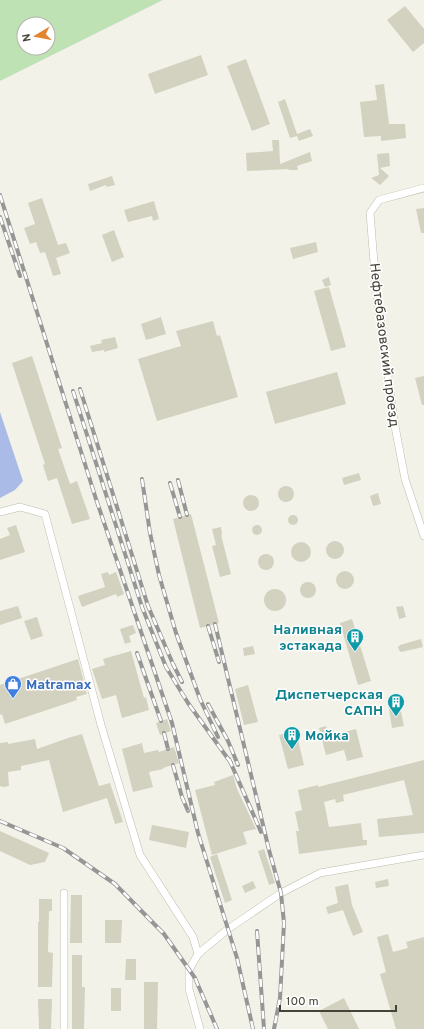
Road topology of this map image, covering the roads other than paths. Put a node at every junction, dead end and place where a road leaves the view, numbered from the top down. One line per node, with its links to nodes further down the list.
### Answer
1 (424, 188): 3 (street, Нефтебазовский проезд)
2 (0, 512): 6 (street)
3 (424, 536)
4 (424, 855): 6 (street)
5 (64, 893): 7 (street)
6 (198, 954): 8 (street)
7 (64, 1029)
8 (200, 1029)

